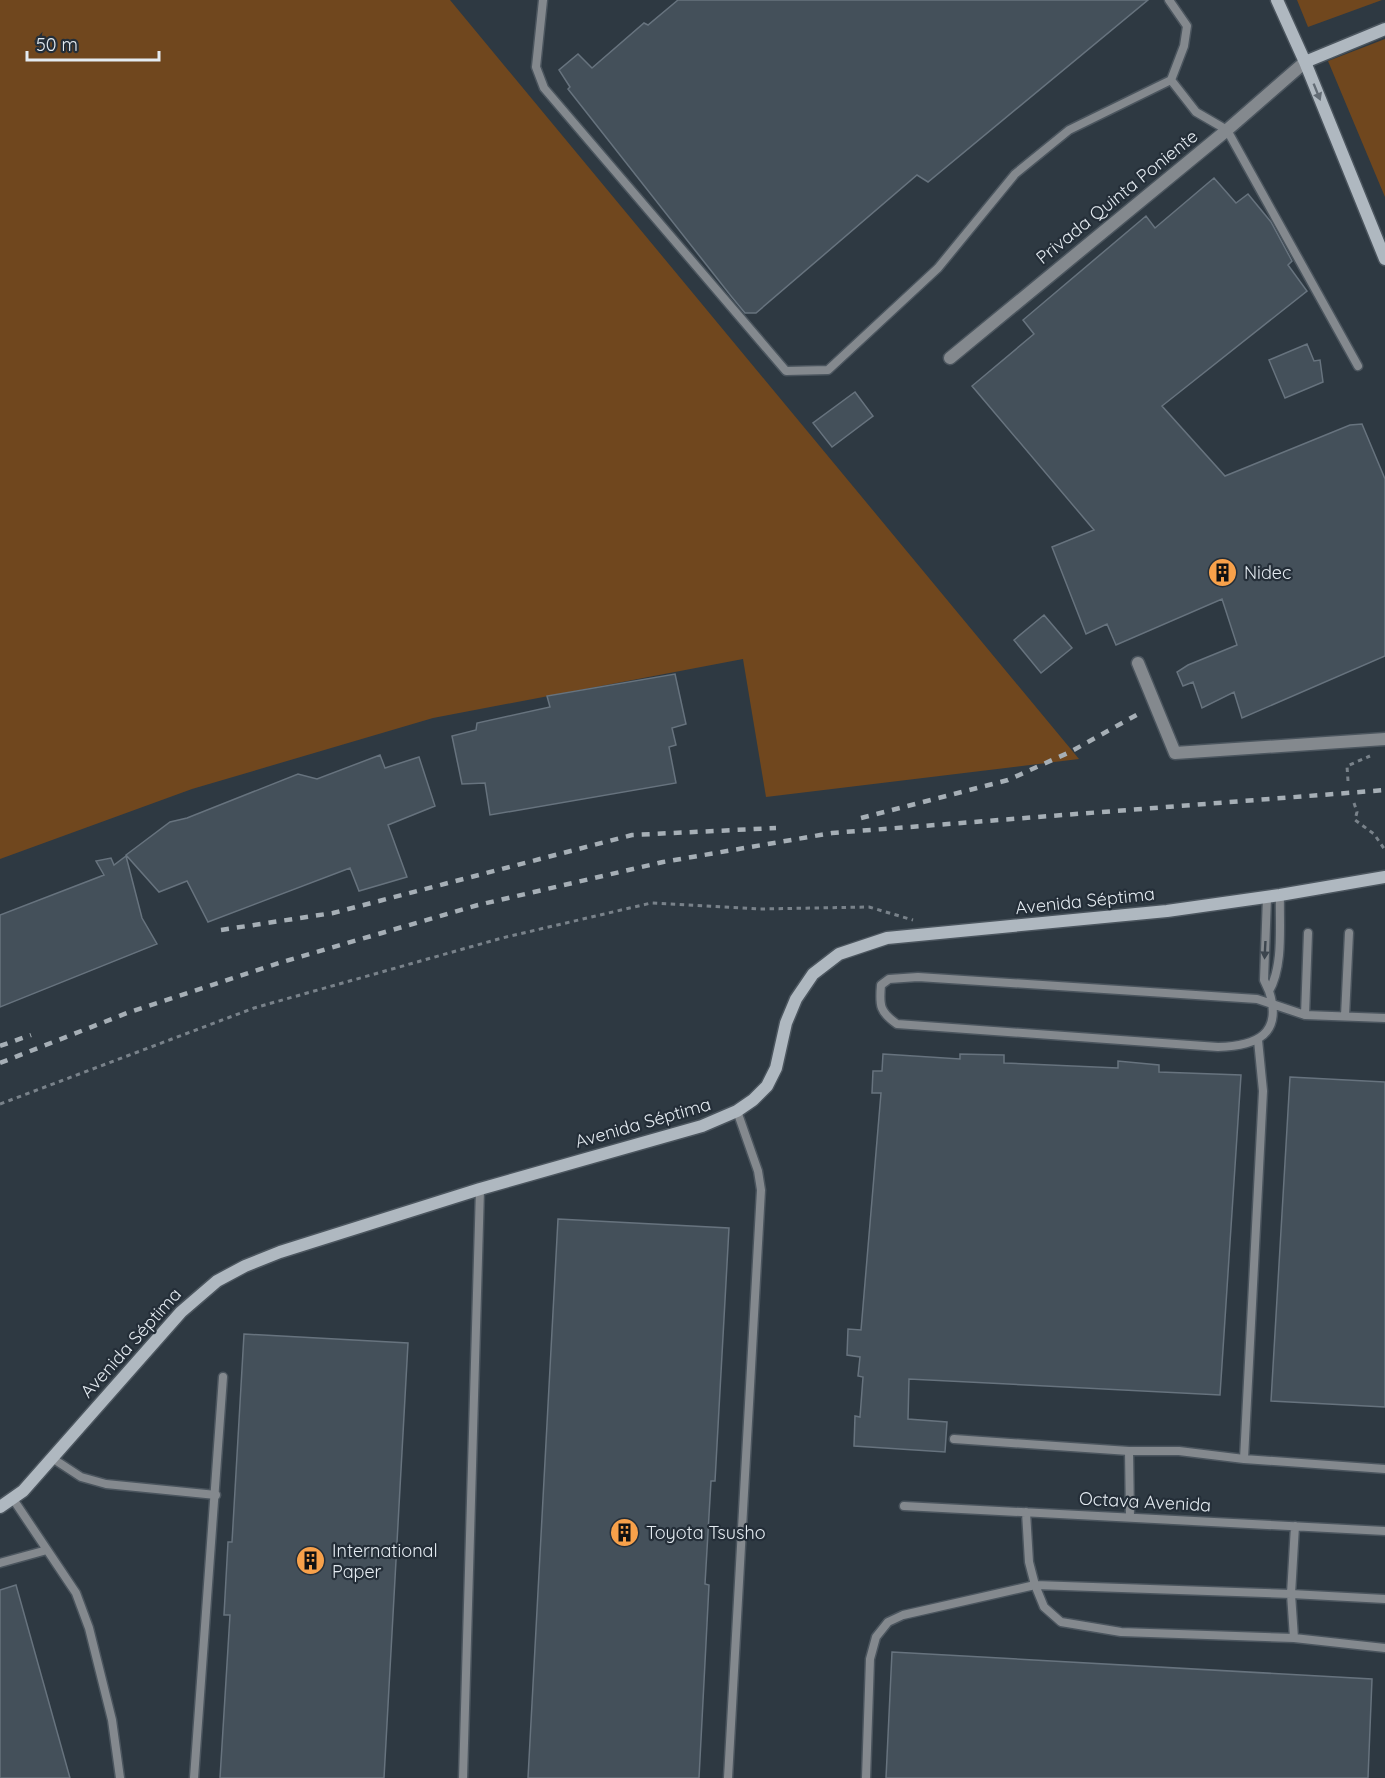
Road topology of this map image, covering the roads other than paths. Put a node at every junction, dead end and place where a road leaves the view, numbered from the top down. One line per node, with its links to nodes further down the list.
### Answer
1 (543, 0): 6 (lane)
2 (1169, 0): 6 (lane)
3 (1277, 0): 5 (street)
4 (1385, 29): 5 (street)
5 (1305, 62): 7 (street, Privada Quinta Poniente); 8 (street, one-way to 8)
6 (1171, 80): 7 (lane)
7 (1227, 130): 9 (street, Privada Quinta Poniente); 10 (lane)
8 (1385, 259)
9 (950, 358)
10 (1358, 366)
11 (1138, 663): 12 (street)
12 (1385, 739)
13 (1385, 878): 14 (street, Avenida Séptima)
14 (1280, 895): 15 (street, Avenida Séptima); 18 (lane)
15 (1267, 897): 18 (lane, one-way to 18); 24 (street, Avenida Séptima)
16 (1308, 933): 20 (lane)
17 (1349, 933): 21 (lane)
18 (1269, 991): 19 (lane)
19 (1273, 1003): 20 (lane); 23 (lane); 23 (lane)
20 (1305, 1015): 21 (lane)
21 (1346, 1016): 22 (lane)
22 (1385, 1018)
23 (1258, 1040): 30 (lane)
24 (736, 1112): 25 (street, Avenida Séptima); 50 (lane)
25 (480, 1189): 29 (street, Avenida Séptima); 49 (lane)
26 (223, 1377): 32 (lane)
27 (954, 1439): 28 (lane)
28 (1129, 1451): 30 (lane); 37 (lane)
29 (52, 1458): 32 (lane); 33 (street, Avenida Séptima)
30 (1245, 1459): 31 (lane)
31 (1385, 1469)
32 (216, 1496): 48 (lane)
33 (13, 1499): 35 (street, Avenida Séptima); 40 (lane)
34 (904, 1506): 36 (lane, Octava Avenida)
35 (0, 1508)
36 (1026, 1512): 37 (lane, Octava Avenida); 42 (lane)
37 (1130, 1517): 38 (lane, Octava Avenida)
38 (1295, 1526): 39 (lane, Octava Avenida); 43 (lane)
39 (1385, 1531)
40 (47, 1550): 41 (lane); 47 (lane)
41 (0, 1563)
42 (1035, 1585): 43 (lane); 45 (lane); 51 (lane)
43 (1291, 1594): 44 (lane); 45 (lane)
44 (1385, 1599)
45 (1293, 1638): 46 (lane)
46 (1385, 1648)
47 (120, 1778)
48 (194, 1778)
49 (463, 1778)
50 (728, 1778)
51 (866, 1778)

